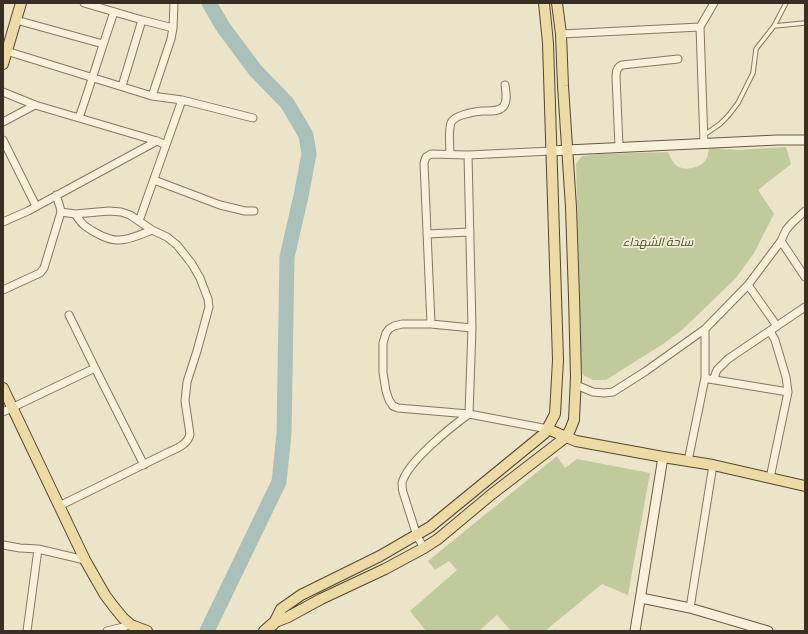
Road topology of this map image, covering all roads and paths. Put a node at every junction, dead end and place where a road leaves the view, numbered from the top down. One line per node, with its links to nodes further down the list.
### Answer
1 (21, 3): 9 (main road)
2 (84, 3): 8 (street)
3 (174, 3): 14 (street)
4 (544, 3): 37 (main road)
5 (556, 3): 15 (main road)
6 (714, 3): 13 (street)
7 (786, 3): 12 (lane)
8 (114, 12): 10 (street); 16 (street)
9 (16, 20): 16 (street); 17 (main road)
10 (142, 20): 14 (street); 22 (street)
11 (805, 23): 12 (lane)
12 (774, 26): 30 (lane)
13 (700, 27): 15 (street); 30 (street)
14 (173, 28): 24 (street)
15 (561, 34): 36 (main road)
16 (103, 44): 20 (street)
17 (5, 51): 19 (main road); 20 (street)
18 (678, 59): 35 (street)
19 (3, 64)
20 (93, 77): 22 (street); 27 (street)
21 (505, 85): 38 (street)
22 (122, 86): 24 (street)
23 (3, 92): 26 (street)
24 (152, 96): 25 (street)
25 (182, 100): 28 (street); 34 (street)
26 (35, 105): 27 (street); 29 (street)
27 (79, 118): 33 (street)
28 (253, 118)
29 (3, 122)
30 (704, 139): 32 (street); 35 (street)
31 (3, 140): 40 (street)
32 (805, 140)
33 (157, 141): 34 (street); 43 (street)
34 (166, 145): 42 (street)
35 (619, 147): 36 (street)
36 (567, 150): 37 (street); 46 (main road)
37 (552, 151): 39 (street); 45 (main road)
38 (450, 154): 39 (street); 55 (street)
39 (468, 155): 54 (street)
40 (11, 156): 41 (street); 44 (street)
41 (3, 160)
42 (154, 180): 47 (street); 51 (street)
43 (56, 195): 44 (street); 49 (street)
44 (36, 206): 52 (street)
45 (554, 206): 46 (main road); 76 (main road)
46 (571, 207): 71 (main road)
47 (254, 211)
48 (805, 211): 56 (street)
49 (61, 212): 50 (street); 60 (street)
50 (75, 214): 51 (street); 53 (street)
51 (139, 221): 53 (street)
52 (3, 222)
53 (152, 230): 80 (street)
54 (470, 232): 55 (street); 65 (street)
55 (427, 234): 63 (street)
56 (781, 241): 57 (street); 59 (street)
57 (803, 268): 58 (street)
58 (805, 277)
59 (748, 285): 64 (street); 66 (street)
60 (3, 290)
61 (805, 307): 64 (street)
62 (70, 315): 68 (street)
63 (431, 324): 65 (street); 75 (street)
64 (777, 326): 67 (street)
65 (472, 328): 75 (street)
66 (705, 329): 69 (street); 71 (street)
67 (770, 331): 70 (street); 73 (street)
68 (95, 368): 74 (street); 80 (street)
69 (705, 378): 70 (street); 79 (street)
70 (714, 380): 73 (street)
71 (576, 385): 77 (main road)
72 (3, 388): 74 (main road)
73 (788, 392): 82 (street)
74 (8, 410): 84 (main road)
75 (469, 414): 76 (street); 85 (street)
76 (548, 429): 77 (main road); 85 (main road)
77 (566, 437): 78 (main road); 87 (main road)
78 (663, 457): 79 (main road); 90 (street)
79 (688, 461): 81 (main road)
80 (144, 465): 84 (street)
81 (713, 465): 82 (main road); 91 (street)
82 (770, 478): 83 (main road)
83 (805, 486)
84 (59, 506): 89 (main road)
85 (417, 536): 87 (street); 93 (main road)
86 (3, 545): 88 (street)
87 (424, 548): 93 (main road)
88 (38, 549): 89 (street); 95 (street)
89 (85, 560): 92 (main road)
90 (641, 598): 91 (street); 98 (street)
91 (690, 608): 99 (street)
92 (131, 625): 94 (main road); 96 (street)
93 (273, 627): 97 (main road)
94 (143, 630)
95 (27, 631)
96 (107, 631)
97 (264, 631)
98 (635, 631)
99 (768, 631)

